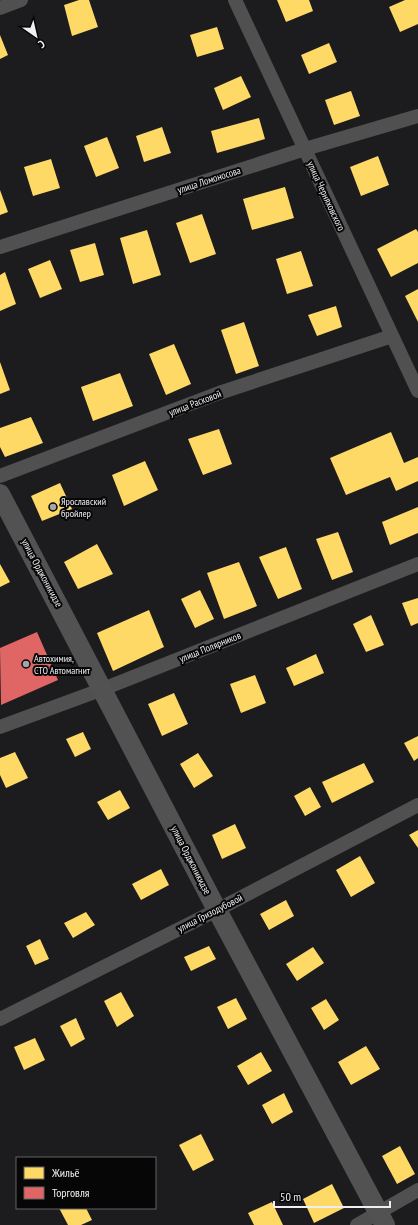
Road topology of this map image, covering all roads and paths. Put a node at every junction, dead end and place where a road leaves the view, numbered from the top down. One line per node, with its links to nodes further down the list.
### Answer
1 (21, 0): 3 (street)
2 (235, 0): 5 (street, улица Черняховского)
3 (0, 8)
4 (418, 116): 5 (street, улица Ломоносова)
5 (305, 149): 6 (street, улица Ломоносова); 7 (street, улица Черняховского)
6 (0, 247)
7 (392, 336): 8 (street, улица Черняховского); 9 (street, улица Расковой)
8 (418, 391)
9 (0, 476)
10 (0, 494): 12 (main road, улица Орджоникидзе)
11 (418, 564): 12 (street, улица Полярников)
12 (103, 689): 13 (street, улица Полярников); 15 (main road, улица Орджоникидзе)
13 (0, 727)
14 (418, 805): 15 (street, улица Гризодубовой)
15 (217, 910): 16 (street, улица Гризодубовой); 18 (main road, улица Орджоникидзе)
16 (0, 1019)
17 (418, 1190): 18 (street)
18 (382, 1219): 19 (street)
19 (357, 1225)

